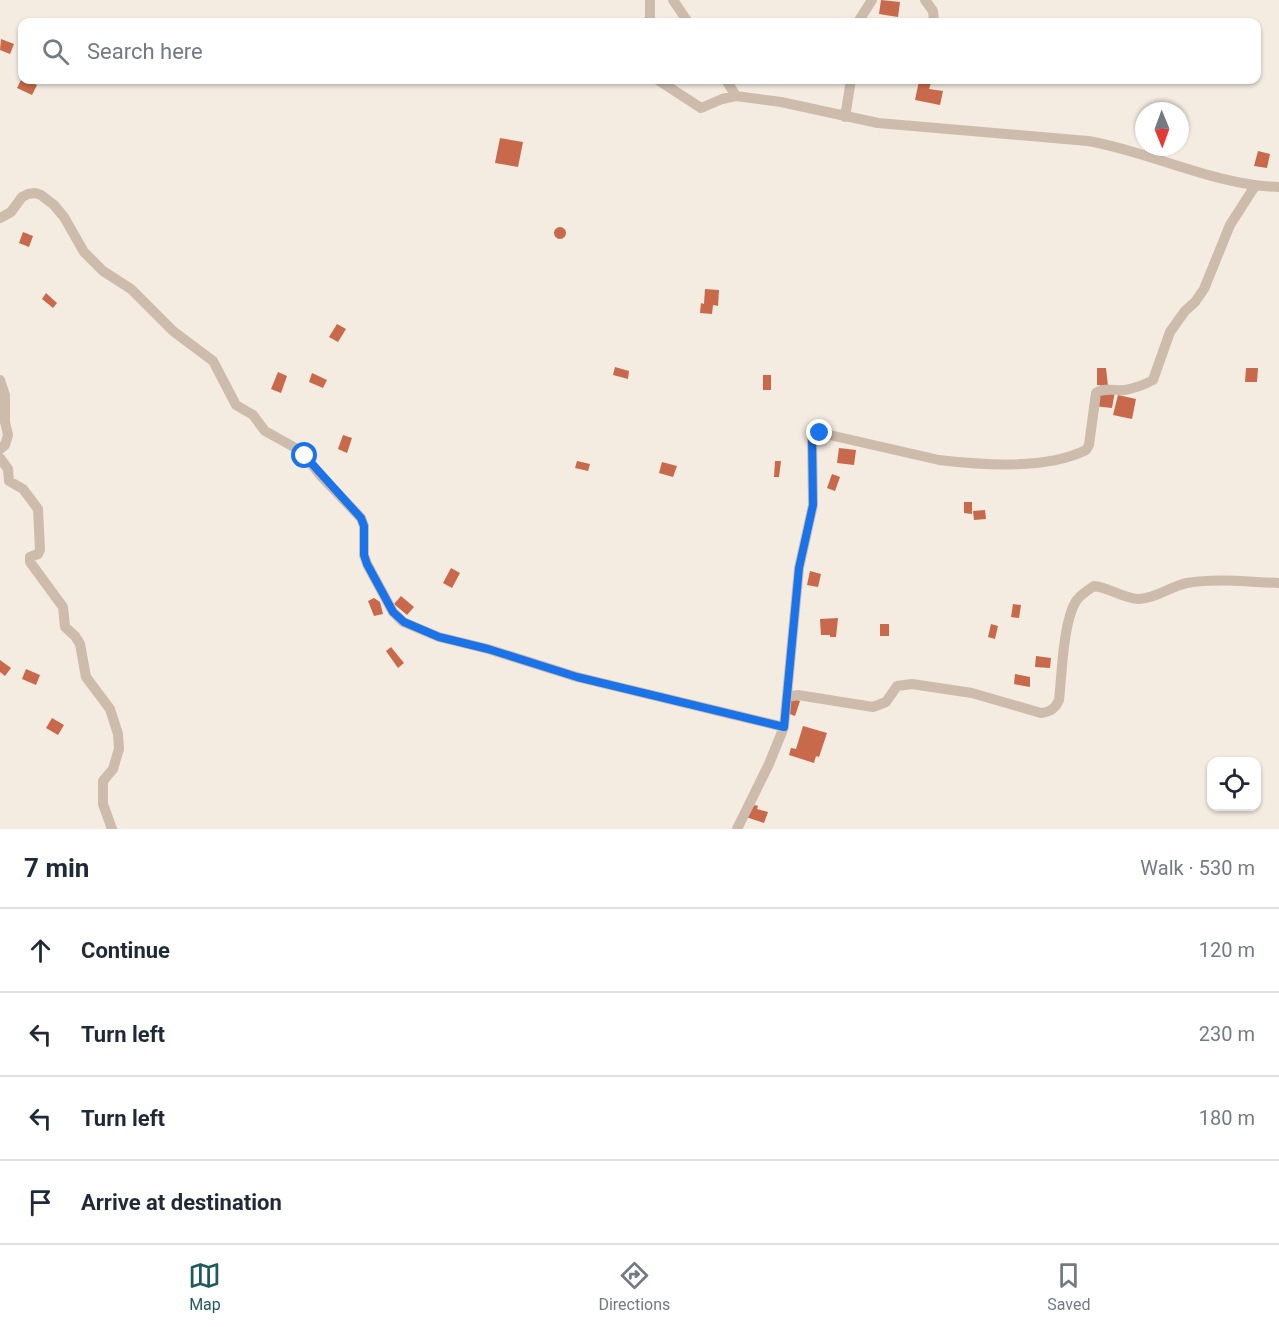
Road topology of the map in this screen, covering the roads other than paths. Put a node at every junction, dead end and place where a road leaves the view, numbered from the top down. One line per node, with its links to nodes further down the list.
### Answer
1 (650, 0): 5 (street)
2 (674, 0): 6 (street)
3 (872, 0): 7 (street)
4 (925, 0): 8 (street)
5 (650, 18)
6 (685, 18)
7 (861, 18)
8 (934, 18)
9 (664, 84): 12 (street)
10 (728, 84): 12 (street)
11 (850, 84): 13 (street)
12 (736, 96): 13 (street)
13 (845, 117): 14 (street)
14 (1256, 186): 15 (street); 21 (street)
15 (1279, 187)
16 (0, 218): 22 (street)
17 (0, 380): 18 (street)
18 (0, 449)
19 (0, 458): 23 (street)
20 (1279, 584): 21 (street)
21 (788, 697): 22 (street)
22 (784, 727): 24 (street)
23 (112, 829)
24 (737, 829)

